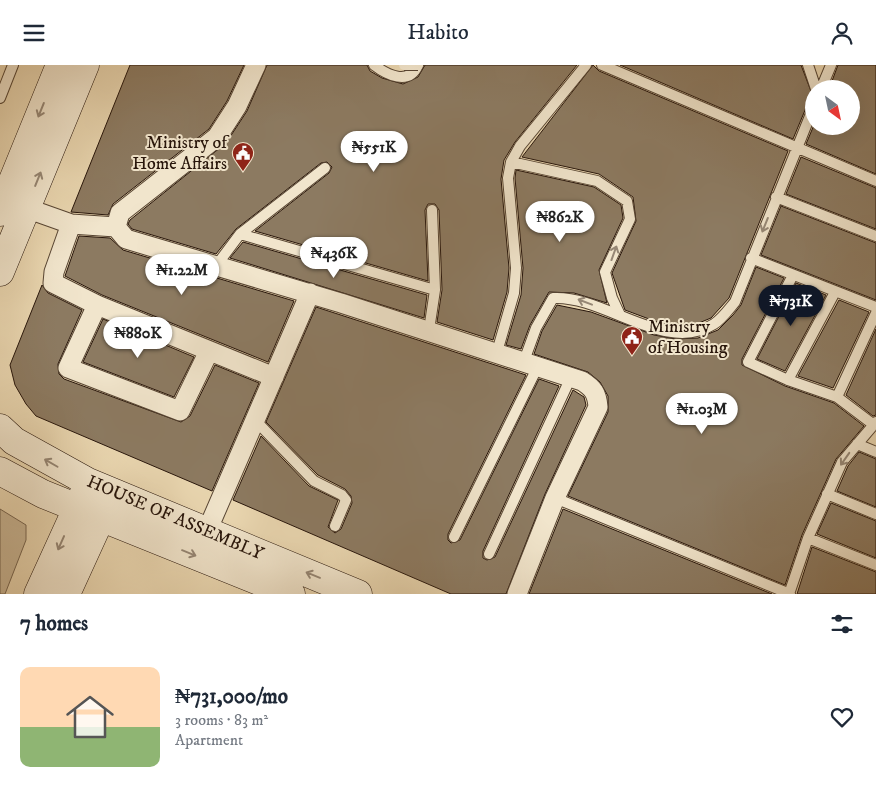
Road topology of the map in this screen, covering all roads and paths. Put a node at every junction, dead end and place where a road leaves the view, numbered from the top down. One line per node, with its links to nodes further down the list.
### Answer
1 (13, 65): 14 (lane)
2 (60, 65): 21 (street, one-way to 21)
3 (85, 65): 21 (street, one-way to 3)
4 (256, 65): 24 (street)
5 (374, 65): 7 (lane)
6 (404, 65): 7 (lane, bridge)
7 (418, 65)
8 (586, 65): 17 (lane)
9 (602, 65): 16 (lane)
10 (808, 65): 12 (lane)
11 (831, 65): 13 (lane)
12 (813, 80)
13 (825, 80)
14 (0, 98)
15 (805, 126): 16 (lane)
16 (796, 147): 19 (lane); 20 (lane)
17 (511, 162): 37 (lane, one-way to 17); 40 (lane)
18 (325, 168): 25 (lane)
19 (876, 181)
20 (776, 197): 26 (lane); 27 (lane, one-way to 27)
21 (13, 210): 23 (street); 29 (street)
22 (432, 210): 31 (lane)
23 (71, 224): 24 (street); 34 (street)
24 (116, 227): 28 (street)
25 (240, 234): 28 (lane); 31 (lane)
26 (876, 236)
27 (751, 258): 30 (lane); 37 (lane)
28 (216, 266): 33 (street)
29 (0, 272)
30 (793, 275): 32 (lane); 44 (lane)
31 (435, 290): 38 (lane)
32 (835, 292): 35 (lane); 44 (lane)
33 (310, 293): 38 (street); 42 (street)
34 (97, 305): 39 (street); 39 (street)
35 (876, 307)
36 (876, 313): 45 (lane)
37 (620, 315): 41 (lane, one-way to 41)
38 (429, 330): 40 (street)
39 (209, 351): 42 (street)
40 (497, 352): 41 (street)
41 (531, 363): 43 (street); 61 (lane)
42 (274, 377): 46 (street)
43 (571, 377): 54 (street); 63 (lane)
44 (788, 380): 45 (lane)
45 (837, 397): 47 (lane)
46 (255, 420): 58 (lane); 59 (street)
47 (875, 423): 49 (lane)
48 (0, 429): 52 (street, HOUSE OF ASSEMBLY, one-way to 48)
49 (857, 444): 50 (lane); 53 (lane, one-way to 53)
50 (876, 452)
51 (0, 471): 55 (street, HOUSE OF ASSEMBLY)
52 (100, 487): 55 (street); 57 (street); 59 (street, HOUSE OF ASSEMBLY)
53 (827, 494): 56 (lane); 62 (lane)
54 (555, 497): 70 (street); 71 (lane)
55 (77, 508): 57 (street, HOUSE OF ASSEMBLY); 66 (street, one-way to 66)
56 (876, 514)
57 (102, 518): 60 (street, HOUSE OF ASSEMBLY); 64 (street)
58 (335, 526)
59 (207, 531): 69 (street, HOUSE OF ASSEMBLY, one-way to 59)
60 (150, 537): 64 (street); 68 (street, HOUSE OF ASSEMBLY, one-way to 68)
61 (454, 537)
62 (808, 538): 65 (lane); 71 (lane)
63 (489, 554)
64 (82, 560): 67 (street)
65 (876, 565)
66 (38, 594)
67 (66, 594)
68 (291, 594)
69 (358, 594)
70 (517, 594)
71 (790, 594)

